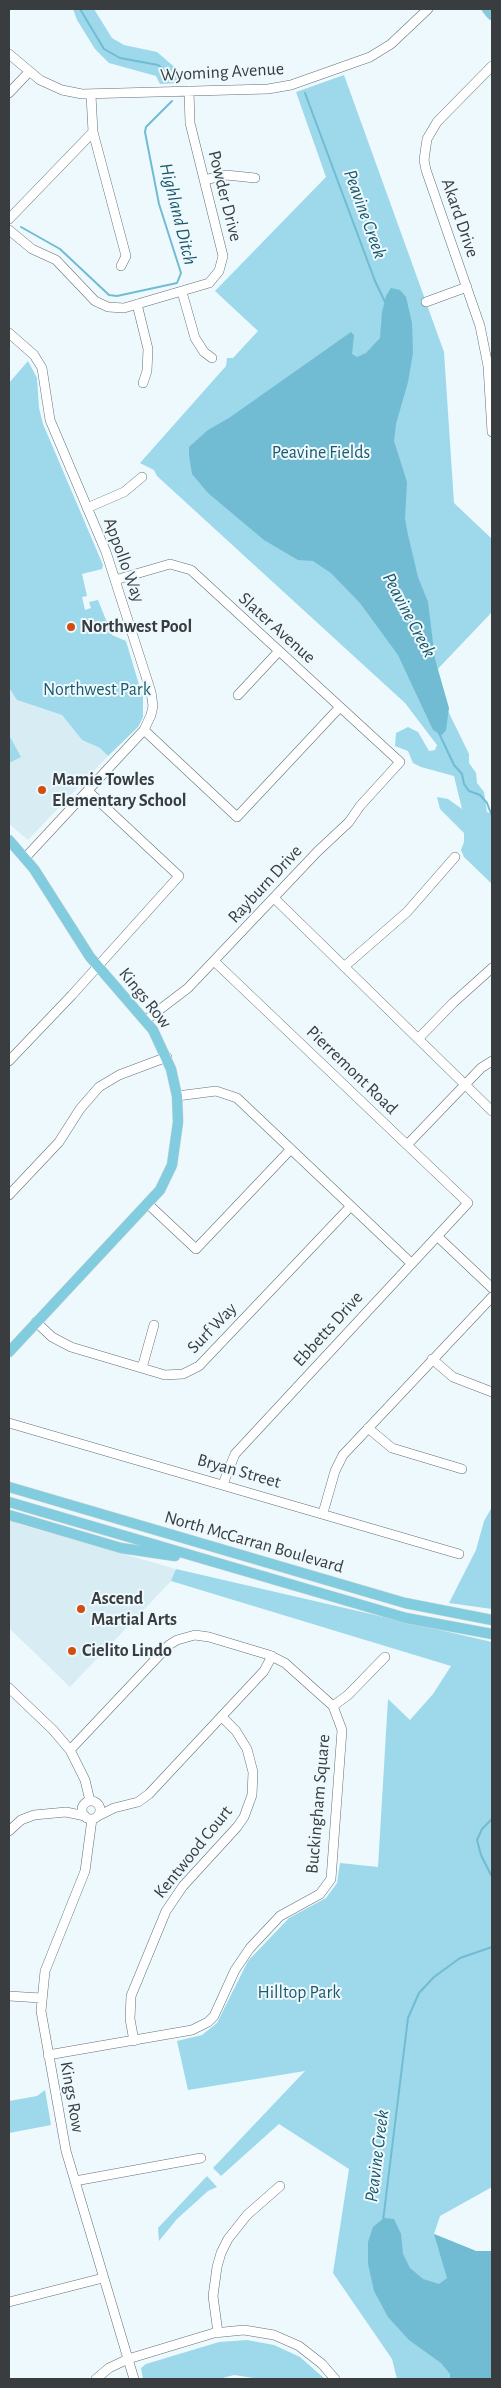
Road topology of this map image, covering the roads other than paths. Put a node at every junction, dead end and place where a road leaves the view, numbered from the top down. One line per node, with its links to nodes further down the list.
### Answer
1 (428, 9): 7 (street, Wyoming Avenue)
2 (487, 9): 3 (main road)
3 (492, 15)
4 (9, 54): 6 (street, Wyoming Avenue)
5 (492, 66): 16 (street, Akard Drive)
6 (29, 72): 8 (street); 9 (street, Wyoming Avenue)
7 (188, 91): 9 (street, Wyoming Avenue); 12 (street, Powder Drive)
8 (9, 93)
9 (91, 95): 10 (street)
10 (93, 132): 13 (street); 15 (street)
11 (255, 178): 12 (street)
12 (204, 180): 17 (street, Powder Drive)
13 (9, 219)
14 (9, 230): 19 (street, Powder Drive)
15 (121, 266)
16 (467, 287): 18 (street); 21 (street, Akard Drive)
17 (182, 292): 19 (street, Powder Drive); 22 (street)
18 (426, 302)
19 (138, 304): 23 (street)
20 (9, 333): 26 (street, Appollo Way)
21 (488, 344): 24 (street, Akard Drive)
22 (212, 358)
23 (143, 383)
24 (492, 432)
25 (142, 477): 26 (street)
26 (87, 508): 27 (street, Appollo Way)
27 (115, 580): 28 (street, Slater Avenue); 31 (street, Appollo Way)
28 (279, 651): 29 (street); 30 (street, Slater Avenue)
29 (238, 695)
30 (340, 707): 31 (street); 32 (street, Slater Avenue)
31 (144, 730): 33 (street, Appollo Way)
32 (400, 762): 37 (street, Rayburn Drive)
33 (88, 791): 36 (street, Appollo Way); 40 (street)
34 (9, 840): 36 (main road, Kings Row)
35 (456, 857): 39 (street)
36 (25, 858): 40 (main road, Kings Row)
37 (274, 898): 38 (street, Rayburn Drive); 39 (street)
38 (214, 961): 42 (street, Rayburn Drive); 50 (street, Pierremont Road)
39 (345, 966): 43 (street)
40 (98, 967): 42 (main road, Kings Row); 45 (street)
41 (492, 968): 43 (street)
42 (146, 1020): 44 (main road, Kings Row)
43 (418, 1039): 47 (street)
44 (167, 1057): 48 (main road, Kings Row); 52 (street)
45 (9, 1061)
46 (492, 1061): 47 (street)
47 (465, 1084): 49 (street); 50 (street)
48 (177, 1096): 51 (street); 54 (main road, Kings Row)
49 (492, 1111)
50 (407, 1145): 53 (street, Pierremont Road)
51 (291, 1149): 54 (street); 55 (street)
52 (9, 1195)
53 (468, 1203): 56 (street, Ebbetts Drive)
54 (148, 1204): 60 (main road, Kings Row)
55 (351, 1206): 57 (street); 64 (street, Surf Way)
56 (437, 1236): 57 (street, Ebbetts Drive); 58 (street)
57 (411, 1263): 69 (street, Ebbetts Drive)
58 (492, 1288)
59 (492, 1297): 63 (street)
60 (36, 1322): 62 (main road, Kings Row); 64 (street, Surf Way)
61 (154, 1325): 64 (street)
62 (9, 1352)
63 (432, 1360): 65 (street); 67 (street)
64 (142, 1368)
65 (492, 1392)
66 (9, 1423): 69 (street, Bryan Street)
67 (368, 1428): 68 (street); 72 (street)
68 (462, 1469)
69 (223, 1484): 72 (street, Bryan Street)
70 (9, 1487): 76 (main road, North McCarran Boulevard)
71 (9, 1502): 75 (main road, North McCarran Boulevard)
72 (323, 1513): 74 (street, Bryan Street)
73 (9, 1515): 75 (main road)
74 (459, 1554)
75 (208, 1560): 77 (main road, North McCarran Boulevard)
76 (492, 1620)
77 (492, 1634)
78 (272, 1656): 81 (street); 82 (street); 83 (street)
79 (385, 1657): 81 (street)
80 (9, 1688): 83 (street, Kings Row)
81 (333, 1706): 91 (street, Buckingham Square)
82 (222, 1717): 85 (street); 91 (street, Kentwood Court)
83 (70, 1750): 84 (street, Kings Row)
84 (90, 1802): 85 (street); 86 (street); 87 (street, Kings Row); 87 (street, Kings Row)
85 (114, 1808): 87 (street)
86 (66, 1812): 87 (street); 88 (street)
87 (92, 1817): 90 (street, Kings Row)
88 (9, 1831)
89 (9, 1996): 90 (street)
90 (41, 1998): 92 (street, Kings Row)
91 (134, 2041): 92 (street, Buckingham Square)
92 (48, 2055): 94 (street, Kings Row)
93 (201, 2158): 94 (street)
94 (75, 2181): 96 (street, Kings Row)
95 (280, 2186): 98 (street)
96 (103, 2278): 97 (street); 99 (street, Kings Row)
97 (9, 2302)
98 (218, 2333): 99 (street); 102 (street)
99 (128, 2359): 100 (street); 101 (street, Kings Row)
100 (96, 2379)
101 (134, 2379)
102 (335, 2379)

